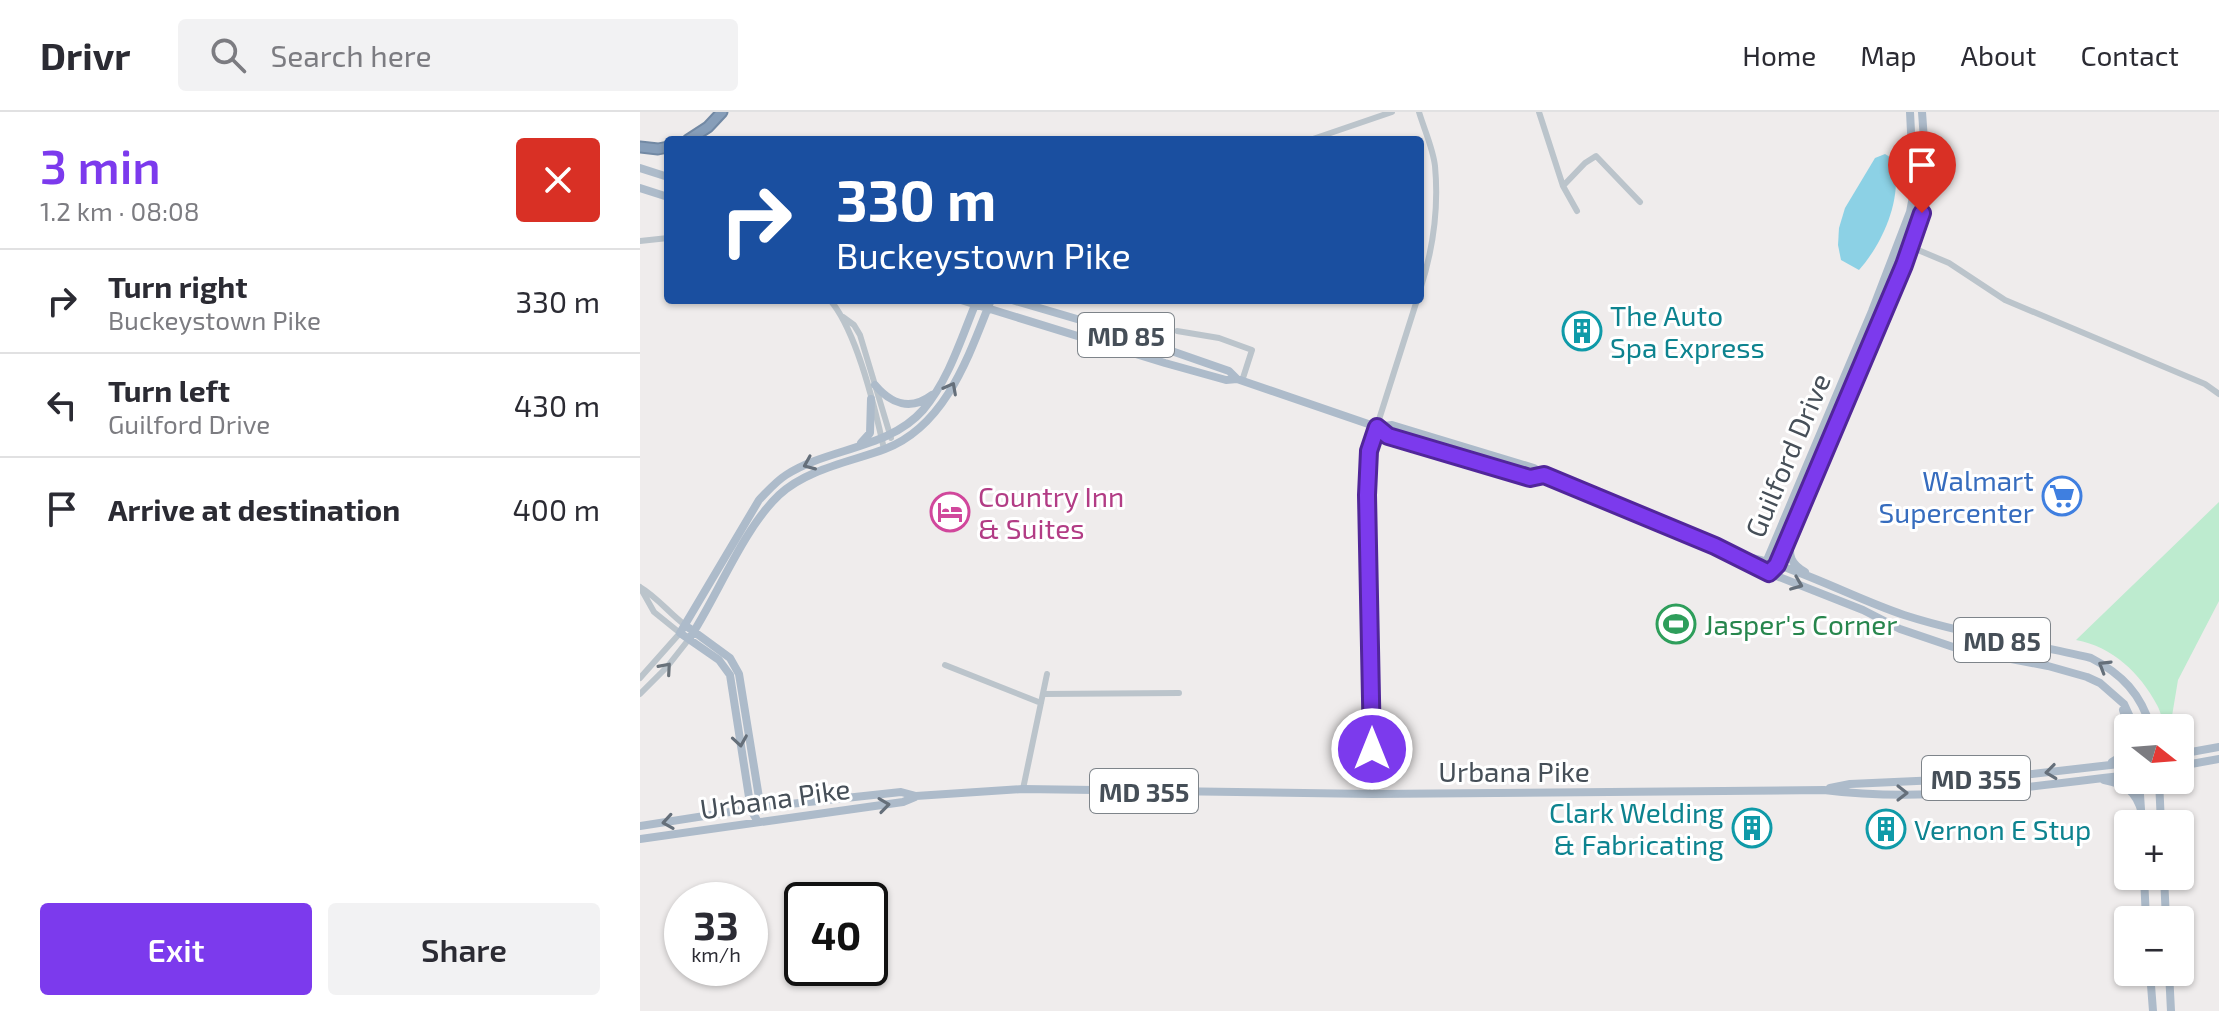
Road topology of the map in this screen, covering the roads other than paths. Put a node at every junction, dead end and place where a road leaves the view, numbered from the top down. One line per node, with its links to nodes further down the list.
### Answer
1 (722, 112): 7 (highway)
2 (1392, 112): 10 (street)
3 (1419, 112): 24 (street)
4 (1539, 112): 15 (street)
5 (1910, 112): 22 (main road, Guilford Drive)
6 (1922, 112): 23 (main road, Guilford Drive)
7 (708, 127): 8 (highway); 9 (highway)
8 (694, 136)
9 (704, 136)
10 (1322, 136)
11 (640, 147): 12 (highway)
12 (664, 148)
13 (640, 168): 14 (main road)
14 (664, 176)
15 (1563, 186): 18 (street); 19 (street)
16 (640, 188): 17 (main road)
17 (664, 196)
18 (1640, 202)
19 (1577, 211)
20 (664, 238): 21 (street)
21 (640, 241)
22 (1899, 242): 23 (street); 43 (main road, Guilford Drive)
23 (1912, 247): 35 (street); 41 (main road, Guilford Drive)
24 (1424, 276)
25 (833, 304): 30 (street)
26 (975, 304): 34 (main road)
27 (989, 304): 32 (main road, MD 85); 40 (main road, one-way to 27)
28 (1025, 304): 32 (main road, MD 85)
29 (1416, 304): 37 (street)
30 (842, 316): 33 (street); 36 (street)
31 (1177, 331): 32 (street)
32 (1240, 380): 37 (main road, MD 85)
33 (875, 385): 34 (main road); 38 (street)
34 (935, 392): 38 (main road)
35 (2219, 394)
36 (871, 399): 38 (street); 39 (main road)
37 (1377, 427): 42 (main road, MD 85); 71 (street)
38 (885, 435): 39 (main road); 40 (street)
39 (858, 445): 47 (main road, one-way to 47)
40 (889, 447): 48 (main road)
41 (1797, 518): 44 (main road, Guilford Drive); 46 (main road)
42 (1733, 554): 43 (main road, MD 85); 45 (main road, MD 85)
43 (1767, 560): 44 (main road, MD 85); 45 (main road, Guilford Drive)
44 (1777, 565): 45 (main road, Guilford Drive); 46 (main road, MD 85)
45 (1769, 573): 52 (main road, MD 85, one-way to 52)
46 (1826, 585): 59 (main road, MD 85, one-way to 46)
47 (682, 629): 47 (street); 48 (main road); 51 (street)
48 (691, 635): 54 (street, one-way to 48); 76 (main road); 77 (main road, one-way to 77)
49 (945, 665): 56 (street)
50 (1047, 674): 55 (street)
51 (640, 678)
52 (2112, 692): 57 (main road); 58 (main road, MD 85)
53 (1179, 693): 55 (street)
54 (640, 694)
55 (1043, 694): 56 (street)
56 (1041, 703): 69 (street)
57 (2124, 714)
58 (2129, 714)
59 (2145, 714)
60 (2219, 747): 61 (main road)
61 (2194, 750)
62 (2219, 759): 64 (main road)
63 (2114, 761): 66 (main road)
64 (2194, 764)
65 (2114, 765): 66 (main road, Urbana Pike / MD 355)
66 (2105, 766): 70 (main road, Urbana Pike / MD 355, one-way to 70)
67 (2114, 777): 68 (main road, Urbana Pike / MD 355)
68 (2095, 779): 70 (main road, Urbana Pike / MD 355, one-way to 68); 78 (main road)
69 (1023, 789): 71 (main road, Urbana Pike / MD 355); 74 (main road, Urbana Pike / MD 355)
70 (1824, 790): 71 (main road, Urbana Pike / MD 355)
71 (1372, 794)
72 (2160, 794): 75 (main road)
73 (2161, 794): 75 (main road)
74 (916, 796): 76 (main road, Urbana Pike / MD 355); 80 (main road, Urbana Pike / MD 355, one-way to 74)
75 (2160, 797): 79 (main road)
76 (762, 807): 77 (main road, Urbana Pike / MD 355); 80 (main road)
77 (751, 810): 80 (main road); 81 (main road, Urbana Pike / MD 355, one-way to 81)
78 (2141, 810)
79 (2160, 810)
80 (758, 822): 82 (main road, Urbana Pike / MD 355)
81 (640, 826)
82 (640, 839)
83 (2151, 986): 85 (main road)
84 (2170, 986): 86 (main road)
85 (2153, 1011)
86 (2171, 1011)

